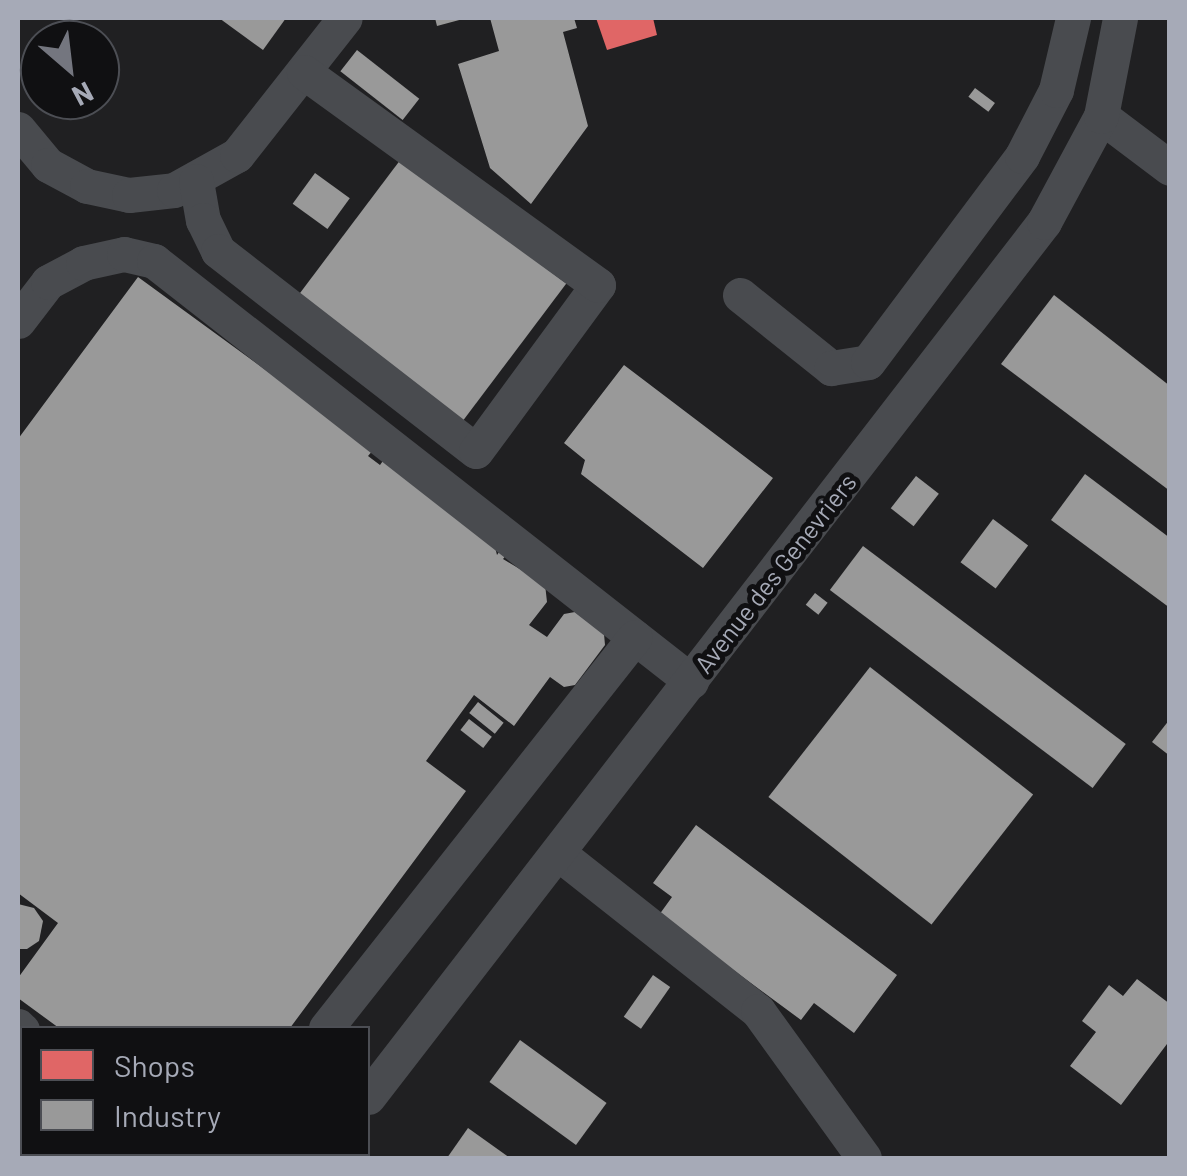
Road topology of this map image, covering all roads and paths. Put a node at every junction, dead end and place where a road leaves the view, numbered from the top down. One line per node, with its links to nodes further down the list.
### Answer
1 (344, 18): 4 (street)
2 (1073, 18): 9 (street)
3 (1120, 18): 5 (street, Avenue des Genevriers)
4 (304, 72): 8 (street); 8 (street)
5 (1101, 116): 7 (street); 12 (street, Avenue des Genevriers)
6 (23, 144): 8 (street)
7 (1170, 168)
8 (196, 180)
9 (740, 296)
10 (18, 321): 11 (street)
11 (634, 637): 12 (street); 14 (street)
12 (691, 681): 13 (street, Avenue des Genevriers)
13 (558, 853): 15 (street, Avenue des Genevriers); 16 (street)
14 (328, 1026)
15 (370, 1094)
16 (864, 1158)

